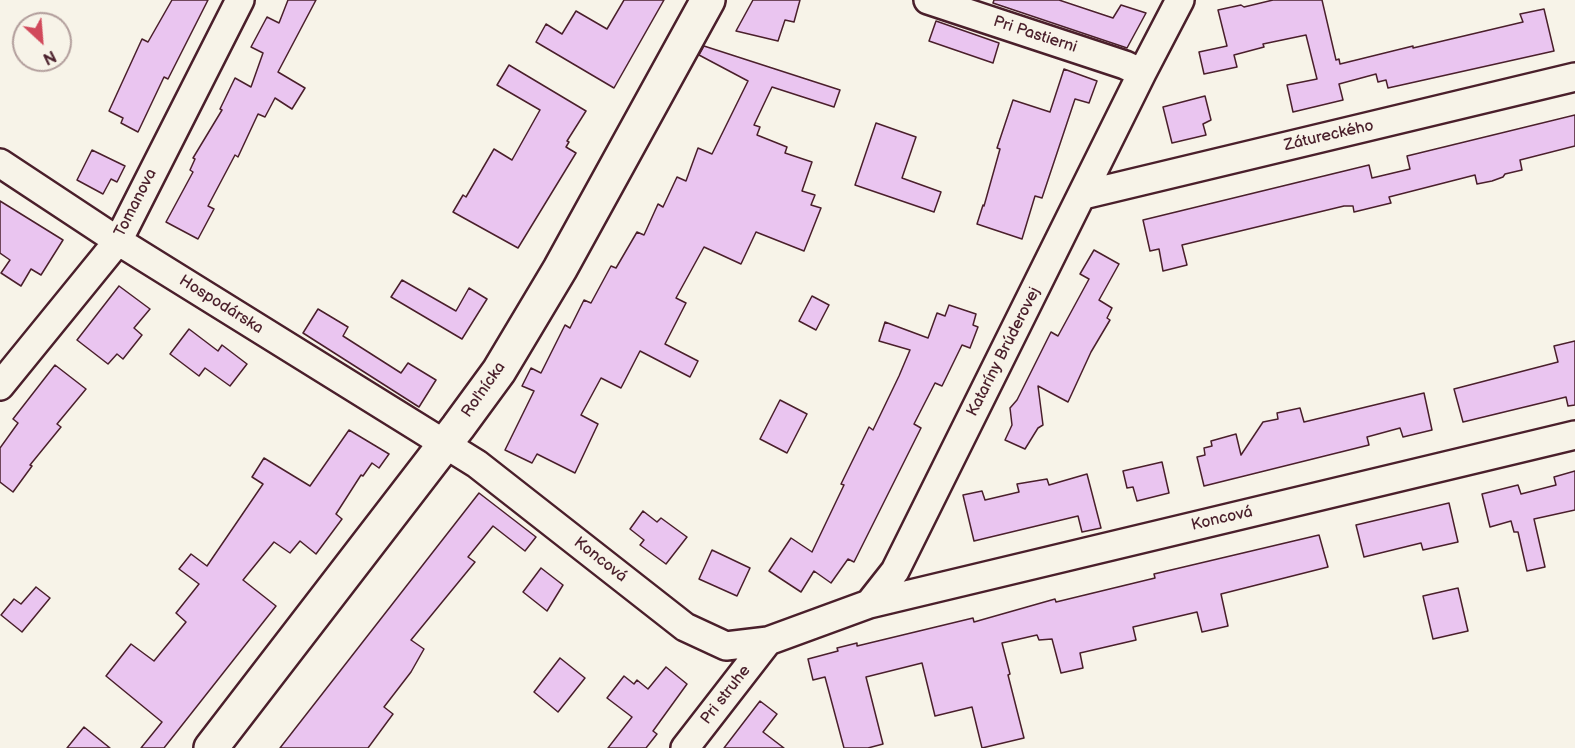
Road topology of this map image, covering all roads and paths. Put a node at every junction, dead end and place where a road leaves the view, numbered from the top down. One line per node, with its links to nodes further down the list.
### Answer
1 (240, 0): 9 (street, Tomanova)
2 (928, 0): 5 (street, Pri Pastierni)
3 (1180, 0): 5 (street, Kataríny Brúderovej)
4 (704, 1): 12 (street, Roľnícka)
5 (1142, 73): 8 (street, Kataríny Brúderovej)
6 (1575, 77): 8 (street, Zátureckého)
7 (0, 163): 9 (street, Hospodárska)
8 (1083, 195): 13 (street, Kataríny Brúderovej)
9 (118, 241): 10 (street, Tomanova); 12 (street, Hospodárska)
10 (0, 386)
11 (1575, 435): 13 (street, Koncová)
12 (444, 445): 14 (street, Koncová); 15 (street, Roľnícka)
13 (869, 604): 14 (street)
14 (768, 641): 16 (street, Pri struhe)
15 (211, 748)
16 (685, 748)

